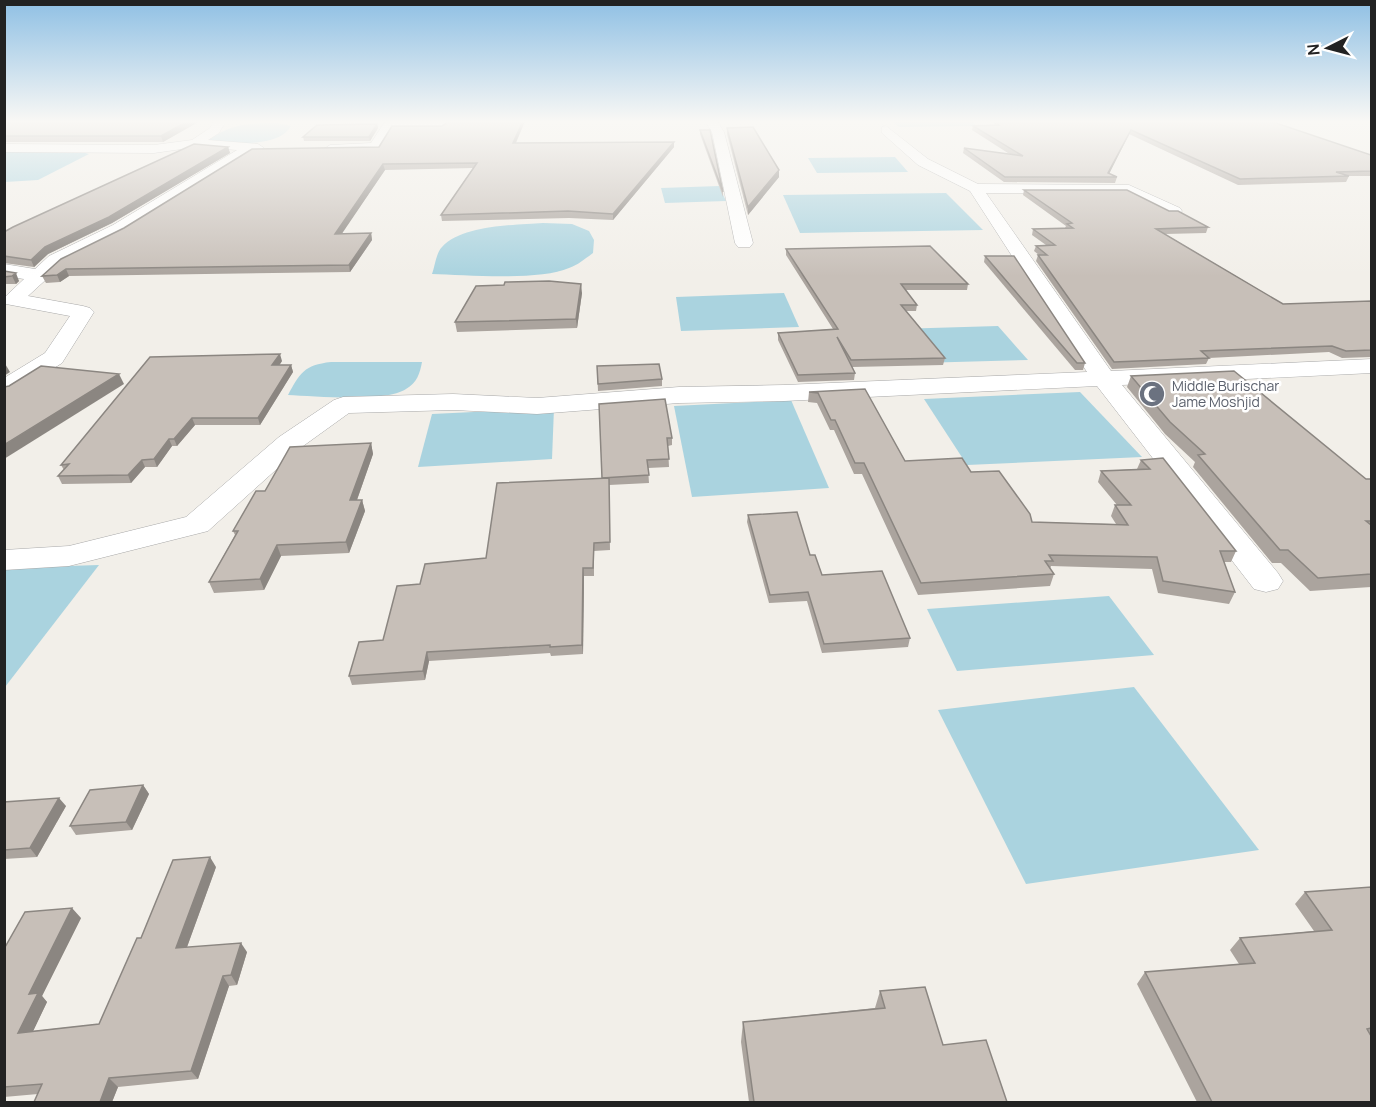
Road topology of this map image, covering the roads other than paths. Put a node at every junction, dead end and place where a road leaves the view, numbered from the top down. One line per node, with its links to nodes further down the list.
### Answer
1 (210, 173): 8 (street)
2 (728, 173): 6 (street)
3 (944, 173): 4 (street)
4 (975, 188): 5 (street); 10 (street)
5 (1174, 211)
6 (744, 243)
7 (4, 270): 8 (street)
8 (40, 276): 11 (street)
9 (1371, 366): 10 (street)
10 (1103, 377): 12 (street); 13 (street)
11 (4, 389)
12 (4, 560)
13 (1266, 581)

